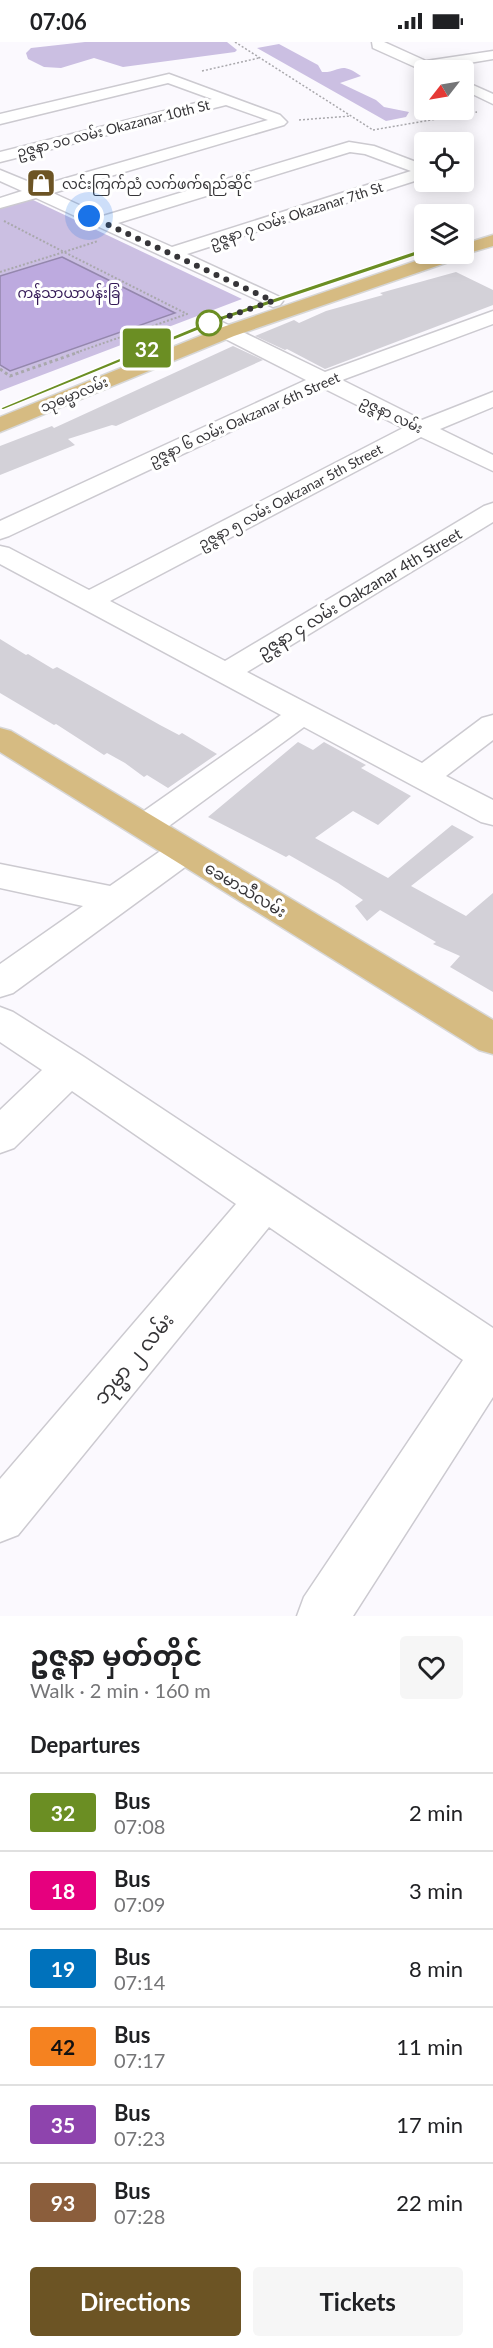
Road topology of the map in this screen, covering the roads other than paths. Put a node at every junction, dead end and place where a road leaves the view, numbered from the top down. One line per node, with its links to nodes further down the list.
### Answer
1 (378, 42): 4 (street)
2 (493, 55): 3 (street)
3 (468, 60)
4 (414, 61)
5 (493, 86): 6 (street)
6 (474, 87)
7 (474, 93): 9 (street)
8 (226, 100): 10 (street); 11 (street, ဥဇ္ဇနာ ၁၀ လမ်း Okazanar 10th St); 13 (street)
9 (488, 106)
10 (0, 119)
11 (0, 157)
12 (0, 175): 13 (street)
13 (39, 192): 14 (street); 15 (street)
14 (0, 203)
15 (102, 222): 21 (street); 21 (street, ဥဇ္ဇနာ ၇ လမ်း Okazanar 7th St)
16 (493, 227): 17 (main road)
17 (474, 234)
18 (493, 240): 19 (main road)
19 (474, 247)
20 (414, 253): 23 (main road, သုဓမ္မာလမ်း)
21 (170, 254): 23 (street)
22 (421, 264): 25 (main road, သုဓမ္မာလမ်း)
23 (273, 301): 25 (main road, သုဓမ္မာလမ်း)
24 (493, 317): 26 (street, ဥဇ္ဇနာ ၆ လမ်း Oakzanar 6th Street)
25 (218, 327): 26 (street, ဥဇ္ဇနာ လမ်း); 28 (main road, သုဓမ္မာလမ်း); 29 (main road, သုဓမ္မာလမ်း)
26 (323, 380): 30 (street, ဥဇ္ဇနာ လမ်း); 33 (street, ဥဇ္ဇနာ ၆ လမ်း Oakzanar 6th Street)
27 (493, 399): 30 (street, ဥဇ္ဇနာ ၅ လမ်း Oakzanar 5th Street)
28 (0, 408)
29 (0, 425)
30 (421, 428): 31 (street, ဥဇ္ဇနာ လမ်း); 35 (street, ဥဇ္ဇနာ ၅ လမ်း Oakzanar 5th Street)
31 (493, 464)
32 (493, 511): 36 (street, ဥဇ္ဇနာ ၄ လမ်း Oakzanar 4th Street)
33 (0, 531)
34 (0, 555): 35 (street)
35 (91, 600): 36 (street)
36 (225, 673): 37 (street)
37 (302, 715): 40 (street); 42 (street)
38 (493, 725): 40 (street)
39 (0, 738): 42 (main road, ခေမာသီလမ်း)
40 (424, 777): 41 (street)
41 (493, 814)
42 (146, 826): 43 (main road, ခေမာသီလမ်း)
43 (184, 851): 45 (street); 48 (main road, ခေမာသီလမ်း)
44 (0, 876): 45 (street)
45 (116, 900): 46 (street)
46 (0, 983)
47 (0, 1022): 49 (street)
48 (493, 1039)
49 (69, 1068): 50 (street); 51 (street)
50 (0, 1136)
51 (265, 1200): 52 (street); 53 (street, ဘုမ္မာ ၂ လမ်း)
52 (493, 1355): 54 (street)
53 (0, 1517)
54 (322, 1616)

